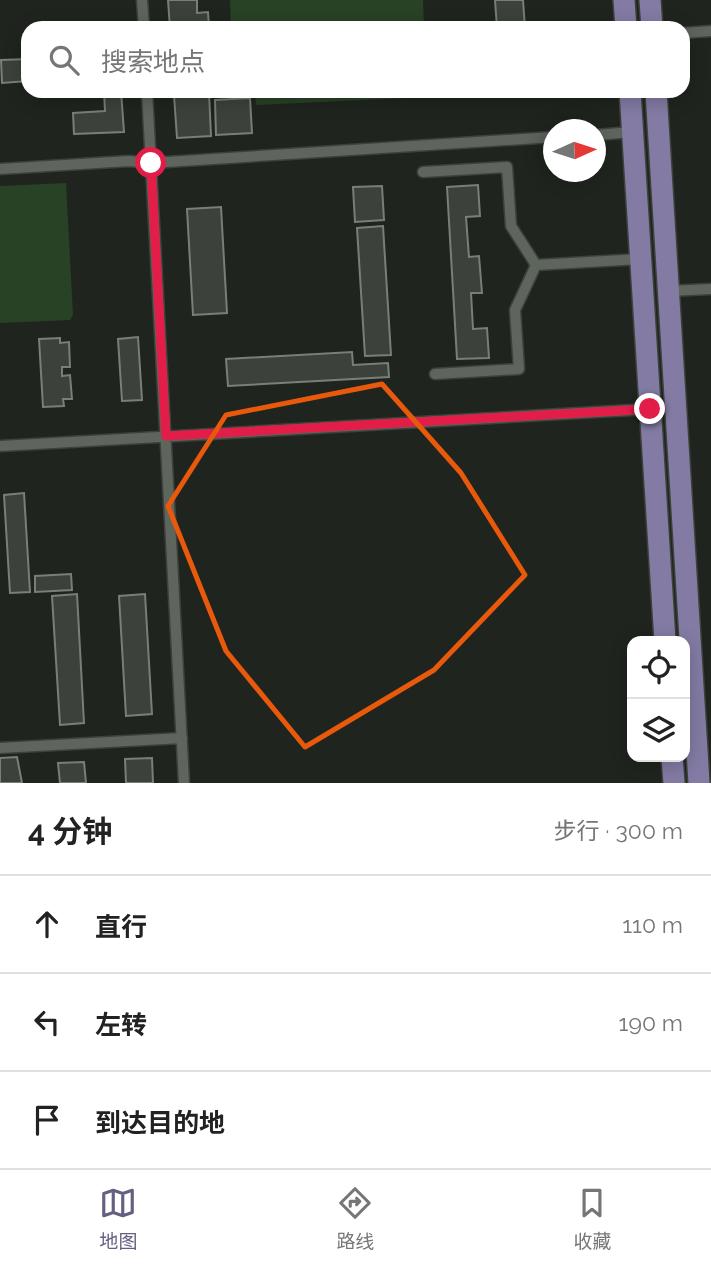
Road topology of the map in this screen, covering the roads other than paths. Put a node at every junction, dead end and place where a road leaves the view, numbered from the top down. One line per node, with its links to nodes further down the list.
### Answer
1 (142, 0): 4 (lane)
2 (624, 0): 5 (main road)
3 (650, 0): 6 (main road)
4 (144, 21)
5 (626, 21)
6 (652, 21)
7 (711, 31): 8 (lane)
8 (690, 32)
9 (147, 98): 15 (lane)
10 (631, 98): 12 (main road)
11 (656, 98): 21 (main road)
12 (633, 132): 13 (lane); 18 (main road)
13 (606, 134)
14 (543, 138): 15 (lane)
15 (151, 163): 16 (lane); 24 (lane)
16 (0, 169)
17 (424, 172): 19 (lane)
18 (640, 259): 19 (lane); 23 (main road)
19 (536, 265): 22 (lane)
20 (711, 289): 21 (lane)
21 (668, 291): 32 (main road)
22 (435, 374)
23 (650, 409): 24 (lane); 26 (main road)
24 (166, 436): 25 (lane); 27 (lane)
25 (0, 446)
26 (665, 636)
27 (182, 738): 28 (lane); 30 (lane)
28 (0, 748)
29 (672, 762): 31 (main road)
30 (184, 783)
31 (674, 783)
32 (699, 783)

